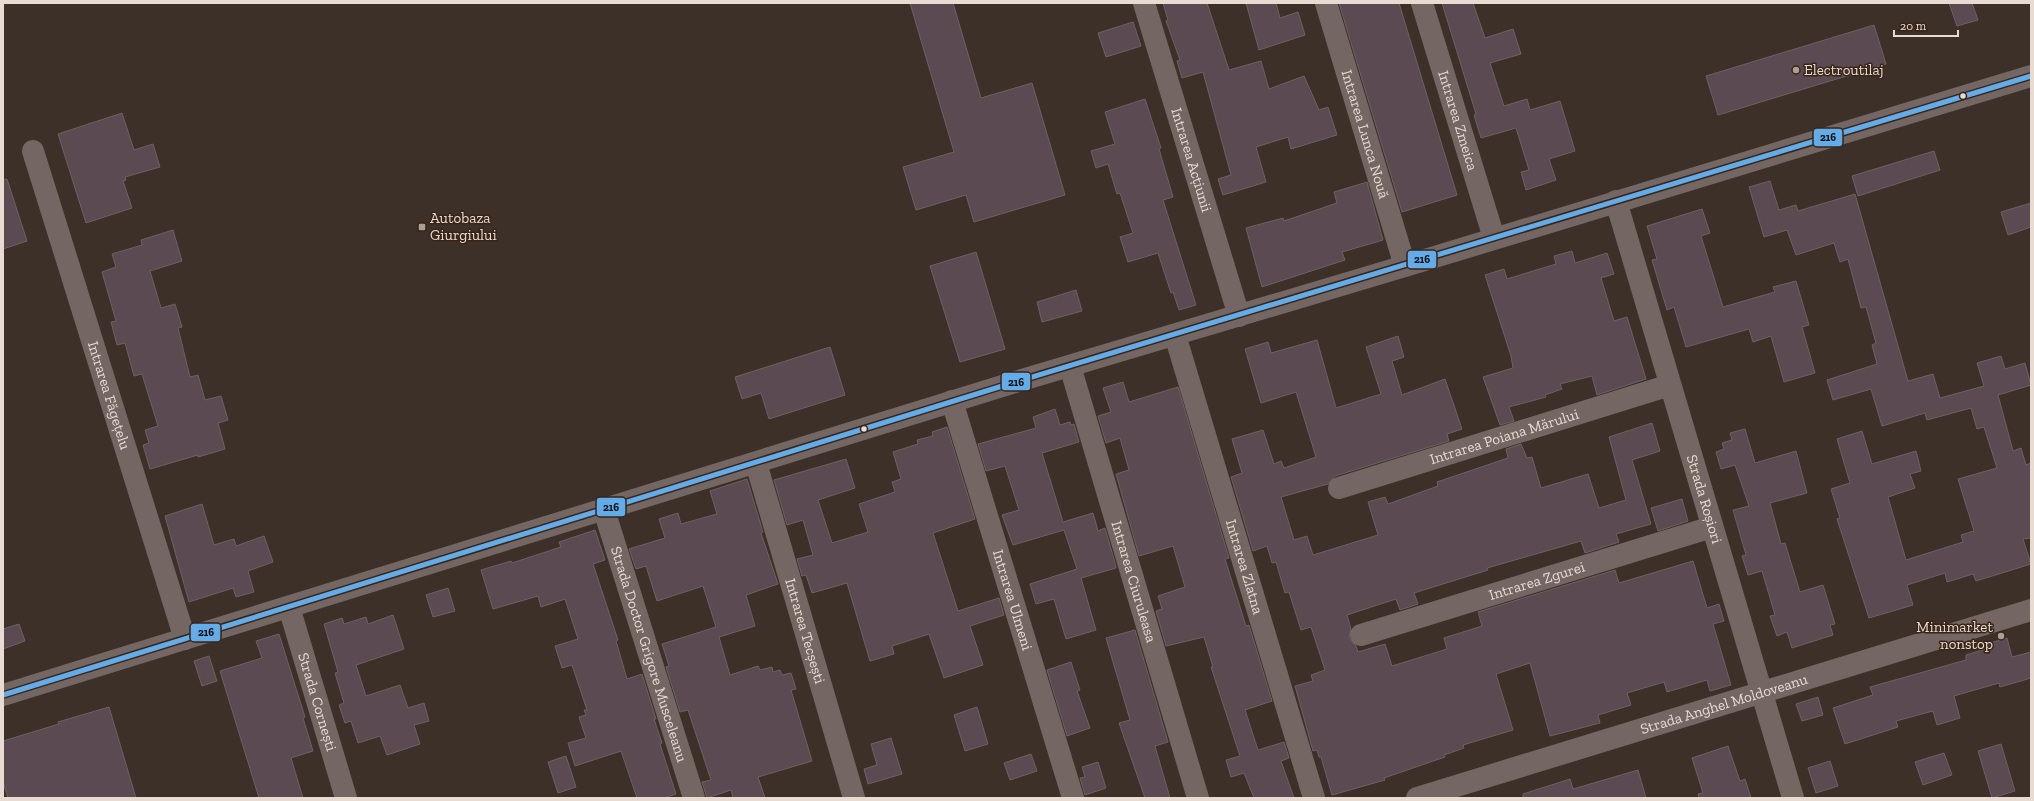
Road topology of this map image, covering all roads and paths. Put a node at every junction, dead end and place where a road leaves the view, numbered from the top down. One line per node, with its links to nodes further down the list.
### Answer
1 (1144, 3): 9 (street, Intrarea Acțiunii)
2 (1326, 3): 8 (street, Intrarea Lunca Nouă)
3 (1422, 3): 7 (street, Intrarea Zmeica)
4 (2031, 76): 6 (street)
5 (33, 151): 21 (street, Intrarea Făgețelu)
6 (1616, 201): 7 (street); 12 (street, Strada Roșiori)
7 (1494, 238): 8 (street)
8 (1405, 266): 9 (street)
9 (1240, 316): 10 (street)
10 (1175, 335): 11 (street); 29 (street, Intrarea Zlatna)
11 (1070, 366): 13 (street); 28 (street, Intrarea Ciuruleasa)
12 (1670, 385): 15 (street, Intrarea Poiana Mărului); 17 (street, Strada Roșiori)
13 (952, 401): 14 (street); 27 (street, Intrarea Ulmeni)
14 (756, 463): 16 (street); 26 (street, Intrarea Tecșești)
15 (1339, 488)
16 (604, 510): 18 (street); 25 (street, Strada Doctor Grigore Musceleanu)
17 (1712, 527): 20 (street, Intrarea Zgurei); 22 (street, Strada Roșiori)
18 (289, 607): 21 (street); 24 (street, Strada Cornești)
19 (2031, 610): 22 (street, Strada Anghel Moldoveanu)
20 (1361, 635)
21 (185, 639): 23 (street)
22 (1761, 694): 30 (street, Strada Anghel Moldoveanu); 31 (street, Strada Roșiori)
23 (3, 695)
24 (346, 798)
25 (694, 798)
26 (854, 798)
27 (1073, 798)
28 (1198, 798)
29 (1314, 798)
30 (1416, 798)
31 (1793, 798)

